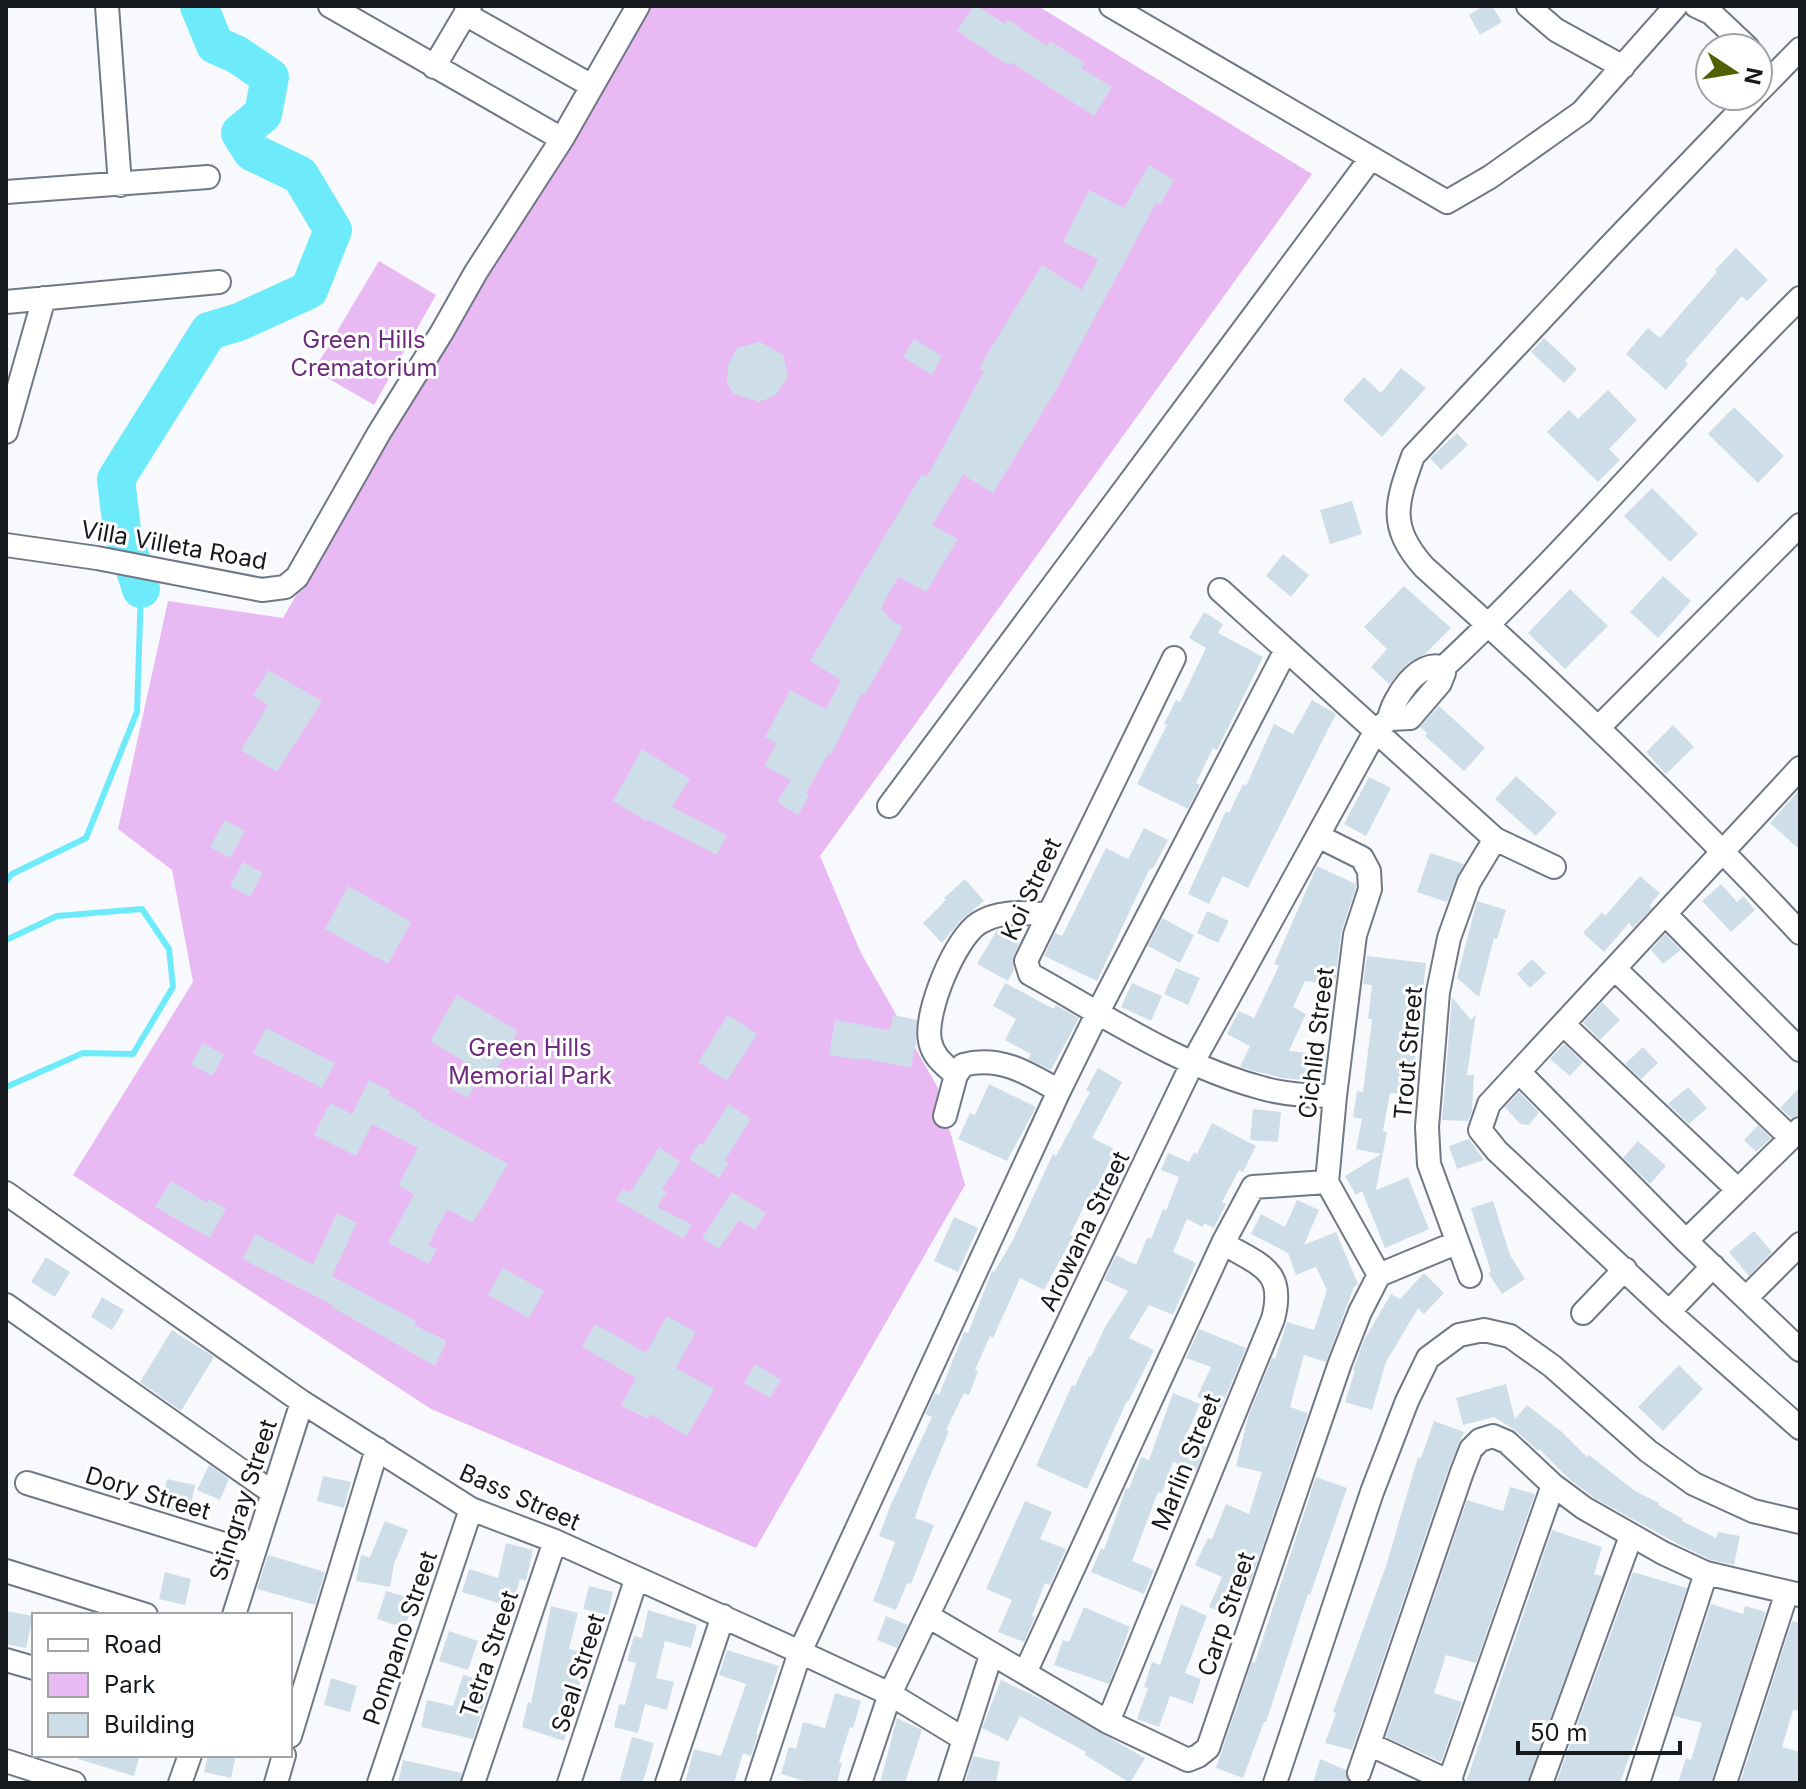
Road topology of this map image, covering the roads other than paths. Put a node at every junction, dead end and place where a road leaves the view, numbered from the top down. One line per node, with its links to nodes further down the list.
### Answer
1 (107, 6): 19 (street)
2 (330, 6): 11 (street)
3 (1111, 6): 17 (street)
4 (1528, 6): 12 (street)
5 (1676, 6): 12 (street)
6 (1696, 6): 9 (street)
7 (632, 8): 14 (street, Villa Villeta Road)
8 (468, 10): 11 (street); 14 (street)
9 (1731, 32)
10 (1800, 49): 13 (street)
11 (434, 67): 16 (street)
12 (1623, 67): 17 (street)
13 (1775, 74)
14 (592, 86): 16 (street, Villa Villeta Road)
15 (1739, 112): 29 (street)
16 (562, 139): 27 (street, Villa Villeta Road)
17 (1371, 158): 35 (street)
18 (208, 177): 19 (street)
19 (120, 185): 20 (street)
20 (6, 192)
21 (219, 282): 22 (street)
22 (44, 298): 24 (street); 25 (street)
23 (1800, 298): 29 (street, Arowana Street)
24 (6, 302)
25 (6, 432)
26 (1800, 525): 33 (street)
27 (6, 545)
28 (1220, 590): 30 (street)
29 (1489, 625): 32 (street, Arowana Street); 33 (street)
30 (1286, 650): 32 (street); 44 (street)
31 (1174, 658): 40 (street, Koi Street)
32 (1382, 725): 36 (street, Arowana Street); 37 (street)
33 (1598, 728): 38 (street)
34 (1800, 768): 38 (street)
35 (889, 806)
36 (1318, 836): 47 (street, Arowana Street); 51 (street, Cichlid Street)
37 (1495, 839): 39 (street); 59 (street, Trout Street)
38 (1723, 850): 41 (street); 42 (street)
39 (1554, 867)
40 (1046, 914): 44 (street, Koi Street); 49 (street)
41 (1666, 915): 43 (street); 46 (street)
42 (1800, 933)
43 (1615, 969): 45 (street); 53 (street)
44 (1098, 1012): 47 (street, Koi Street); 50 (street)
45 (1563, 1024): 48 (street); 55 (street)
46 (1800, 1050)
47 (1193, 1062): 51 (street, Koi Street); 88 (street, Arowana Street)
48 (1519, 1072): 57 (street); 62 (street)
49 (956, 1075): 50 (street); 52 (street)
50 (1059, 1091): 89 (street)
51 (1335, 1096): 54 (street, Cichlid Street)
52 (945, 1116)
53 (1796, 1133): 55 (street)
54 (1327, 1182): 58 (street); 63 (street)
55 (1738, 1190): 57 (street)
56 (6, 1193): 70 (street, Bass Street)
57 (1686, 1241): 61 (street)
58 (1223, 1243): 93 (street); 95 (street, Marlin Street)
59 (1456, 1243): 63 (street); 64 (street, Trout Street)
60 (1798, 1249): 65 (street)
61 (1713, 1266): 65 (street); 67 (street)
62 (1625, 1269): 67 (street); 68 (street)
63 (1379, 1275): 95 (street, Carp Street)
64 (1470, 1276)
65 (1746, 1298): 69 (street)
66 (6, 1305): 75 (street)
67 (1669, 1312): 71 (street)
68 (1583, 1313)
69 (1800, 1350)
70 (302, 1402): 72 (street, Bass Street); 75 (street, Stingray Street)
71 (1800, 1428)
72 (377, 1449): 76 (street, Bass Street); 96 (street)
73 (27, 1483): 80 (street, Dory Street)
74 (1553, 1485): 78 (street); 98 (street); 103 (street)
75 (273, 1493): 80 (street, Stingray Street)
76 (471, 1509): 79 (street, Bass Street); 107 (street, Pompano Street)
77 (1800, 1522): 114 (street)
78 (1631, 1536): 82 (street); 115 (street)
79 (555, 1541): 83 (street, Bass Street); 108 (street, Tetra Street)
80 (253, 1553): 86 (street, Stingray Street)
81 (6, 1571): 85 (street)
82 (1706, 1573): 84 (street); 116 (street)
83 (636, 1580): 87 (street, Bass Street); 109 (street, Seal Street)
84 (1794, 1593): 117 (street)
85 (140, 1613)
86 (235, 1613)
87 (723, 1616): 89 (street, Bass Street); 110 (street)
88 (928, 1616): 90 (street, Carp Street); 94 (street, Arowana Street)
89 (800, 1652): 94 (street, Bass Street); 111 (street)
90 (991, 1655): 93 (street, Carp Street); 97 (street)
91 (6, 1660): 92 (street)
92 (32, 1667)
93 (1025, 1673): 95 (street, Carp Street)
94 (890, 1694): 97 (street, Bass Street); 112 (street, Arowana Street)
95 (1108, 1722)
96 (292, 1729)
97 (964, 1739): 113 (street)
98 (1369, 1744): 102 (street); 103 (street)
99 (189, 1757): 105 (street)
100 (283, 1757): 106 (street)
101 (6, 1761): 104 (street)
102 (1359, 1773)
103 (1450, 1782)
104 (74, 1783)
105 (180, 1783)
106 (276, 1783)
107 (379, 1783)
108 (473, 1783)
109 (569, 1783)
110 (667, 1783)
111 (757, 1783)
112 (860, 1783)
113 (950, 1783)
114 (1275, 1783)
115 (1541, 1783)
116 (1638, 1783)
117 (1725, 1783)

